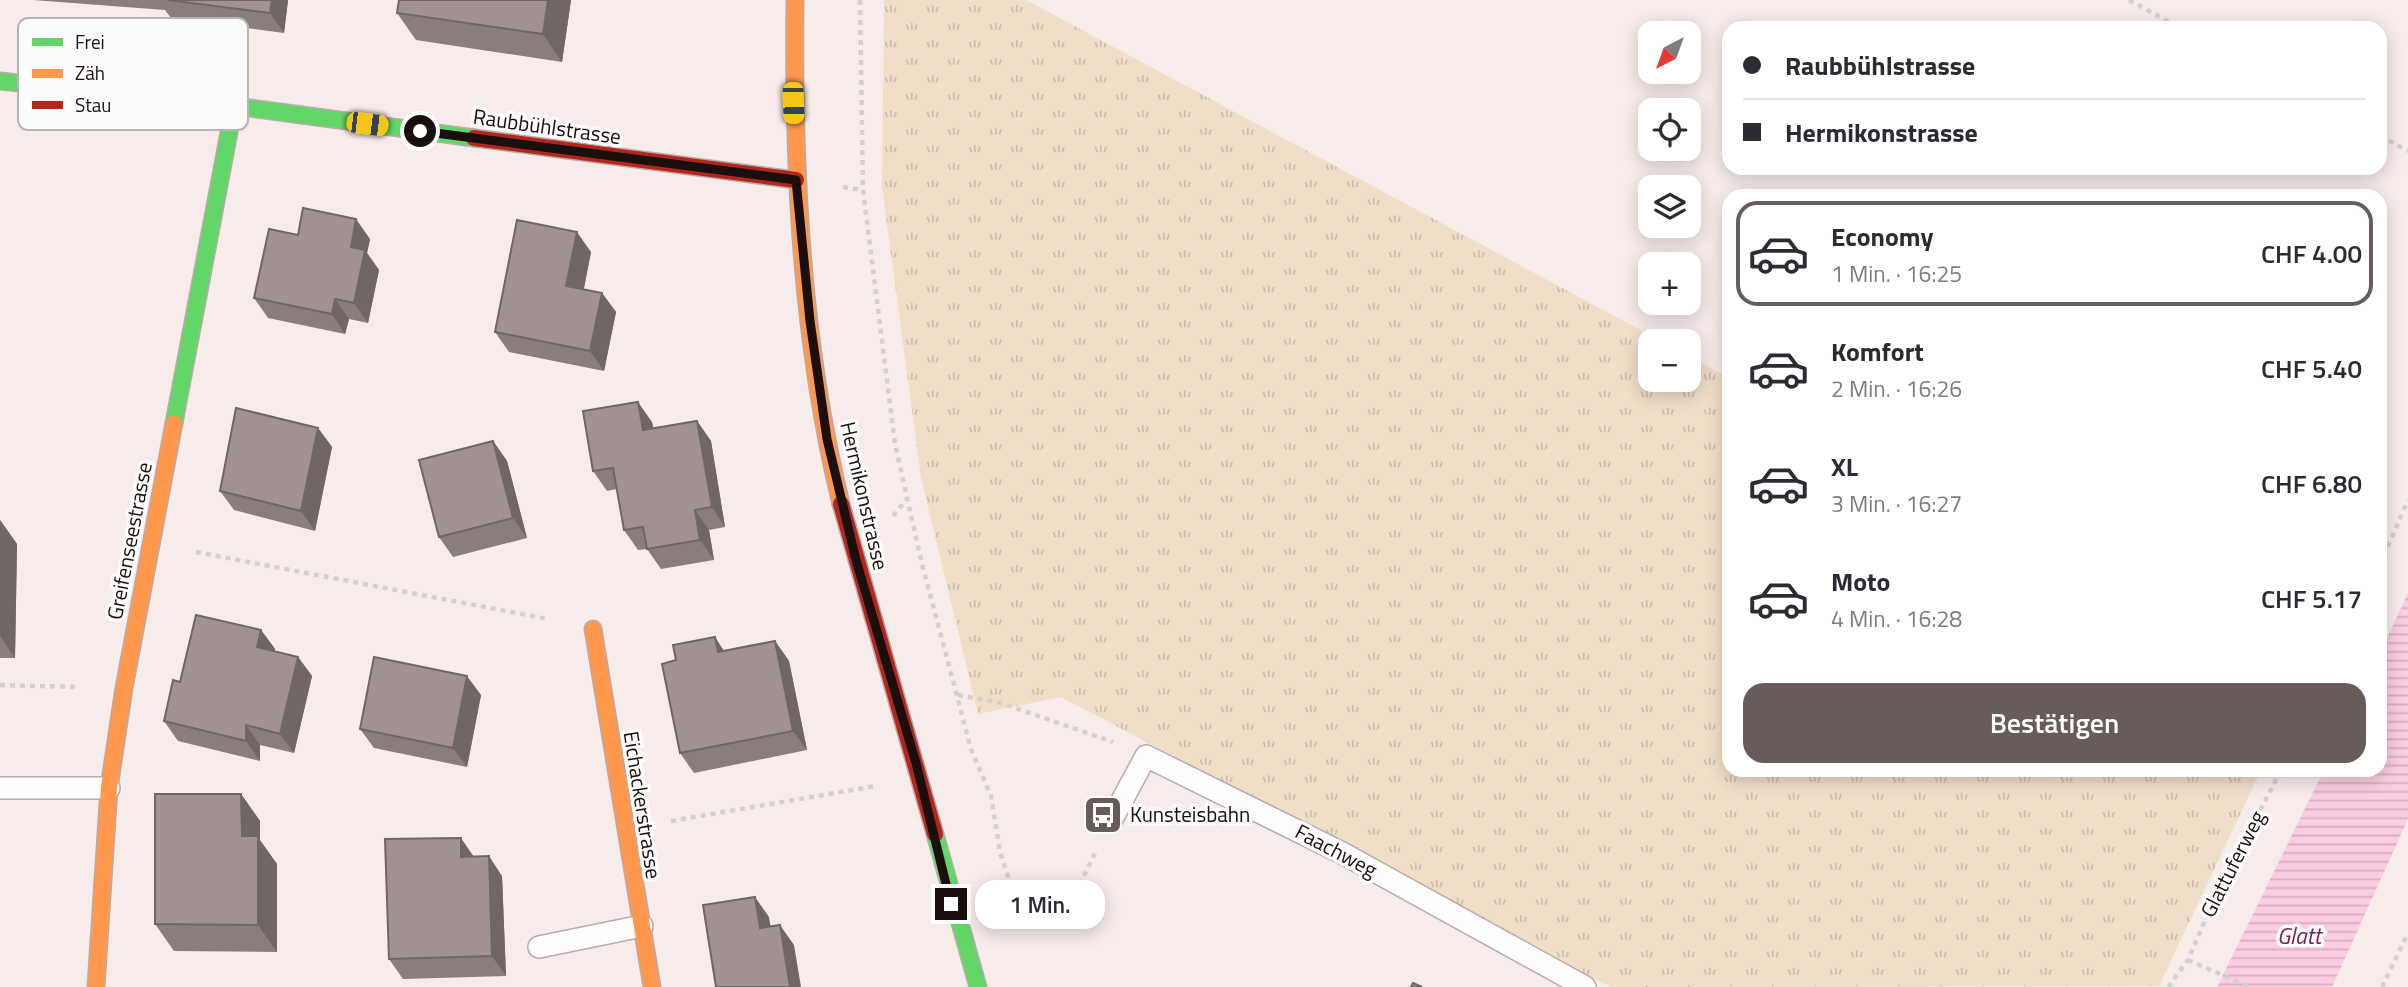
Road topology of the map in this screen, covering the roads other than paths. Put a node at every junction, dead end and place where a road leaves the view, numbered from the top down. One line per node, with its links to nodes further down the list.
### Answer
1 (795, 0): 6 (street, Hermikonstrasse)
2 (0, 81): 3 (street, Raubbühlstrasse)
3 (18, 83)
4 (248, 108): 6 (street, Raubbühlstrasse)
5 (229, 130): 9 (street, Greifenseestrasse)
6 (796, 180): 15 (street, Hermikonstrasse)
7 (593, 629): 11 (street, Eichackerstrasse)
8 (0, 788): 9 (lane)
9 (109, 788): 13 (street, Greifenseestrasse)
10 (1112, 819): 16 (lane, Faachweg)
11 (642, 926): 12 (lane); 14 (street, Eichackerstrasse)
12 (539, 947)
13 (96, 987)
14 (652, 987)
15 (978, 987)
16 (1585, 987)

